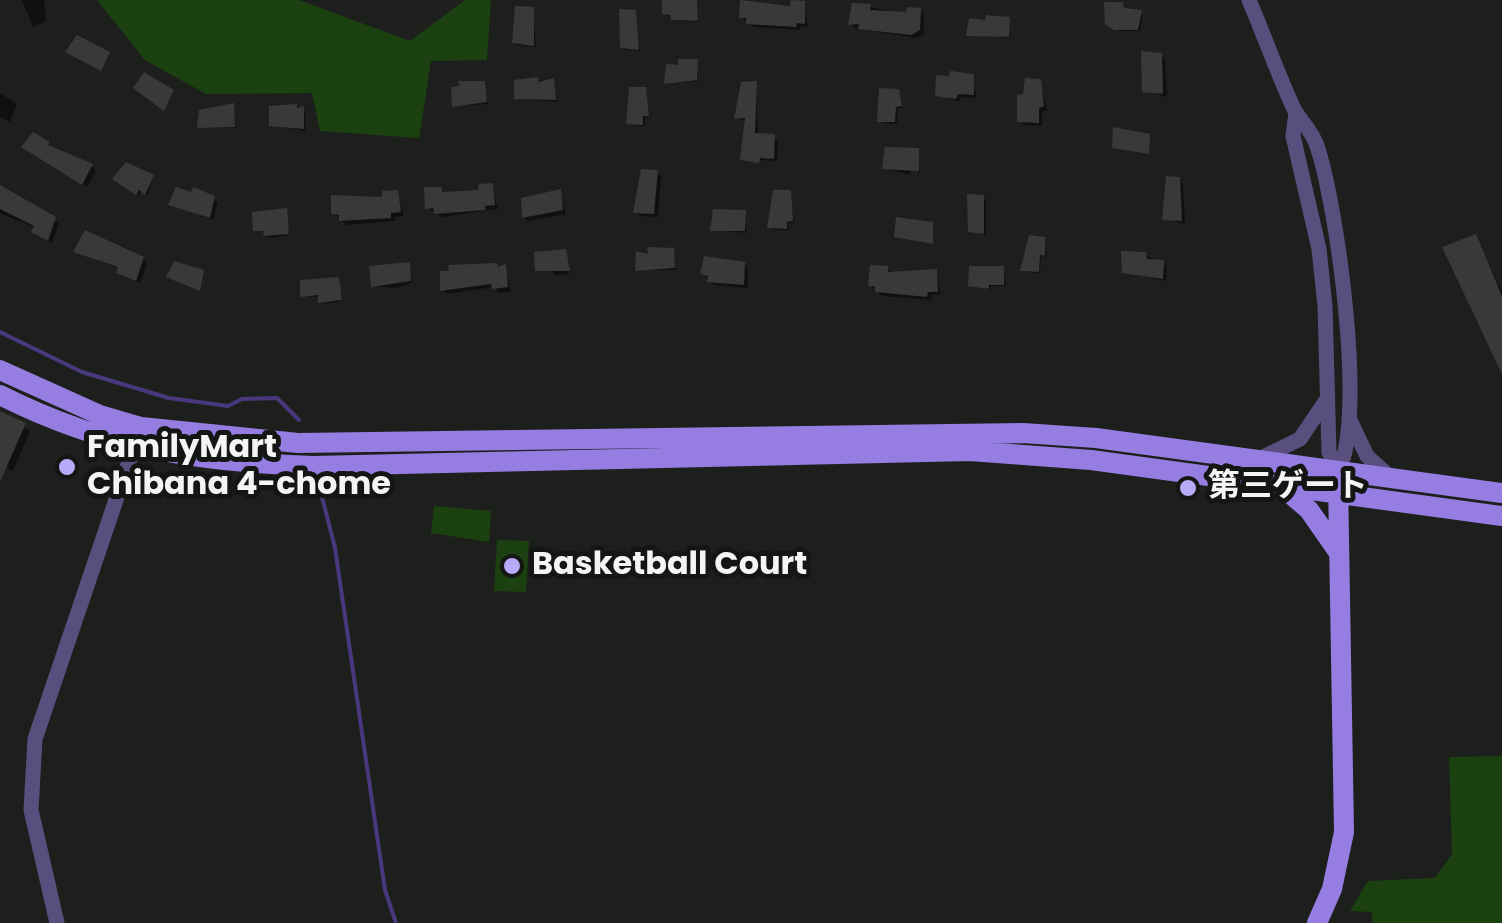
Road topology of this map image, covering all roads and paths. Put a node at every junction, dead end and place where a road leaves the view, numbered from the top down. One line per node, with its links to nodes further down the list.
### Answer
1 (1249, 0): 2 (street)
2 (1294, 108): 5 (street); 6 (street)
3 (0, 370): 7 (main road)
4 (0, 396): 8 (main road)
5 (1328, 399): 9 (street); 11 (street)
6 (1347, 415): 10 (street); 11 (street)
7 (141, 427): 8 (street); 9 (main road)
8 (133, 448): 12 (main road); 16 (street)
9 (1253, 462): 11 (main road)
10 (1391, 477): 11 (main road); 13 (main road)
11 (1338, 482): 12 (main road); 14 (main road); 15 (main road)
12 (1280, 484): 15 (main road)
13 (1502, 493)
14 (1502, 516)
15 (1340, 555): 17 (main road)
16 (57, 923)
17 (1317, 923)

